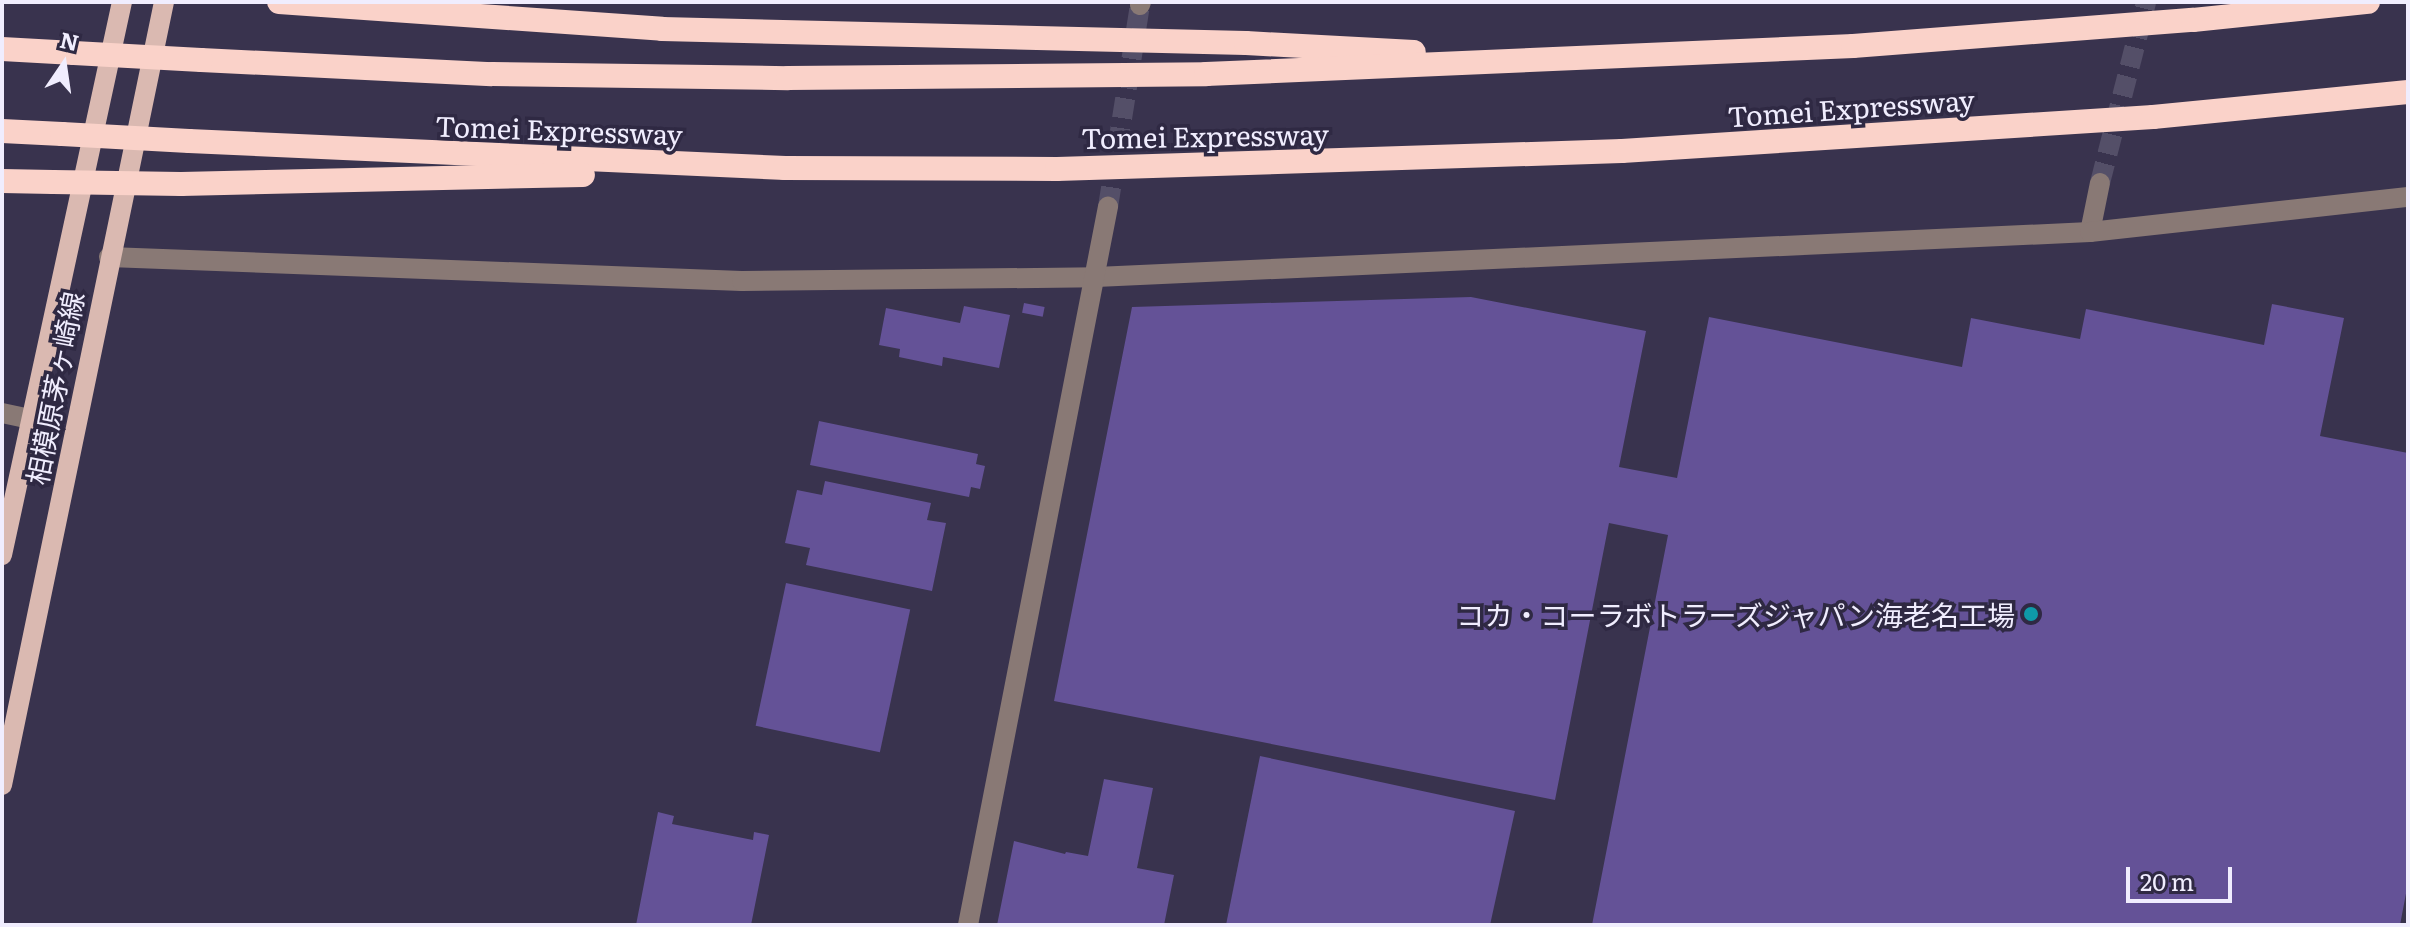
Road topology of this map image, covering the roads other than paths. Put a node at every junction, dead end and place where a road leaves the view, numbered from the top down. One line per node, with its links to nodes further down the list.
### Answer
1 (122, 2): 18 (main road, 相模原茅ヶ崎線)
2 (164, 2): 15 (main road, 相模原茅ヶ崎線)
3 (279, 2): 6 (highway)
4 (2368, 2): 6 (highway, Tomei Expressway)
5 (2, 49): 6 (highway, Tomei Expressway, bridge)
6 (1560, 60)
7 (2408, 92): 9 (highway, Tomei Expressway)
8 (2, 131): 9 (highway, Tomei Expressway, bridge)
9 (785, 168): 10 (highway, bridge)
10 (2, 181)
11 (2100, 183): 14 (street)
12 (2408, 197): 14 (street)
13 (1108, 207): 16 (street)
14 (2090, 232): 16 (street)
15 (109, 257): 16 (street); 20 (main road, 相模原茅ヶ崎線)
16 (1096, 277): 21 (street)
17 (2, 413): 18 (street)
18 (31, 419): 19 (main road, 相模原茅ヶ崎線)
19 (2, 555)
20 (2, 785)
21 (968, 925)

